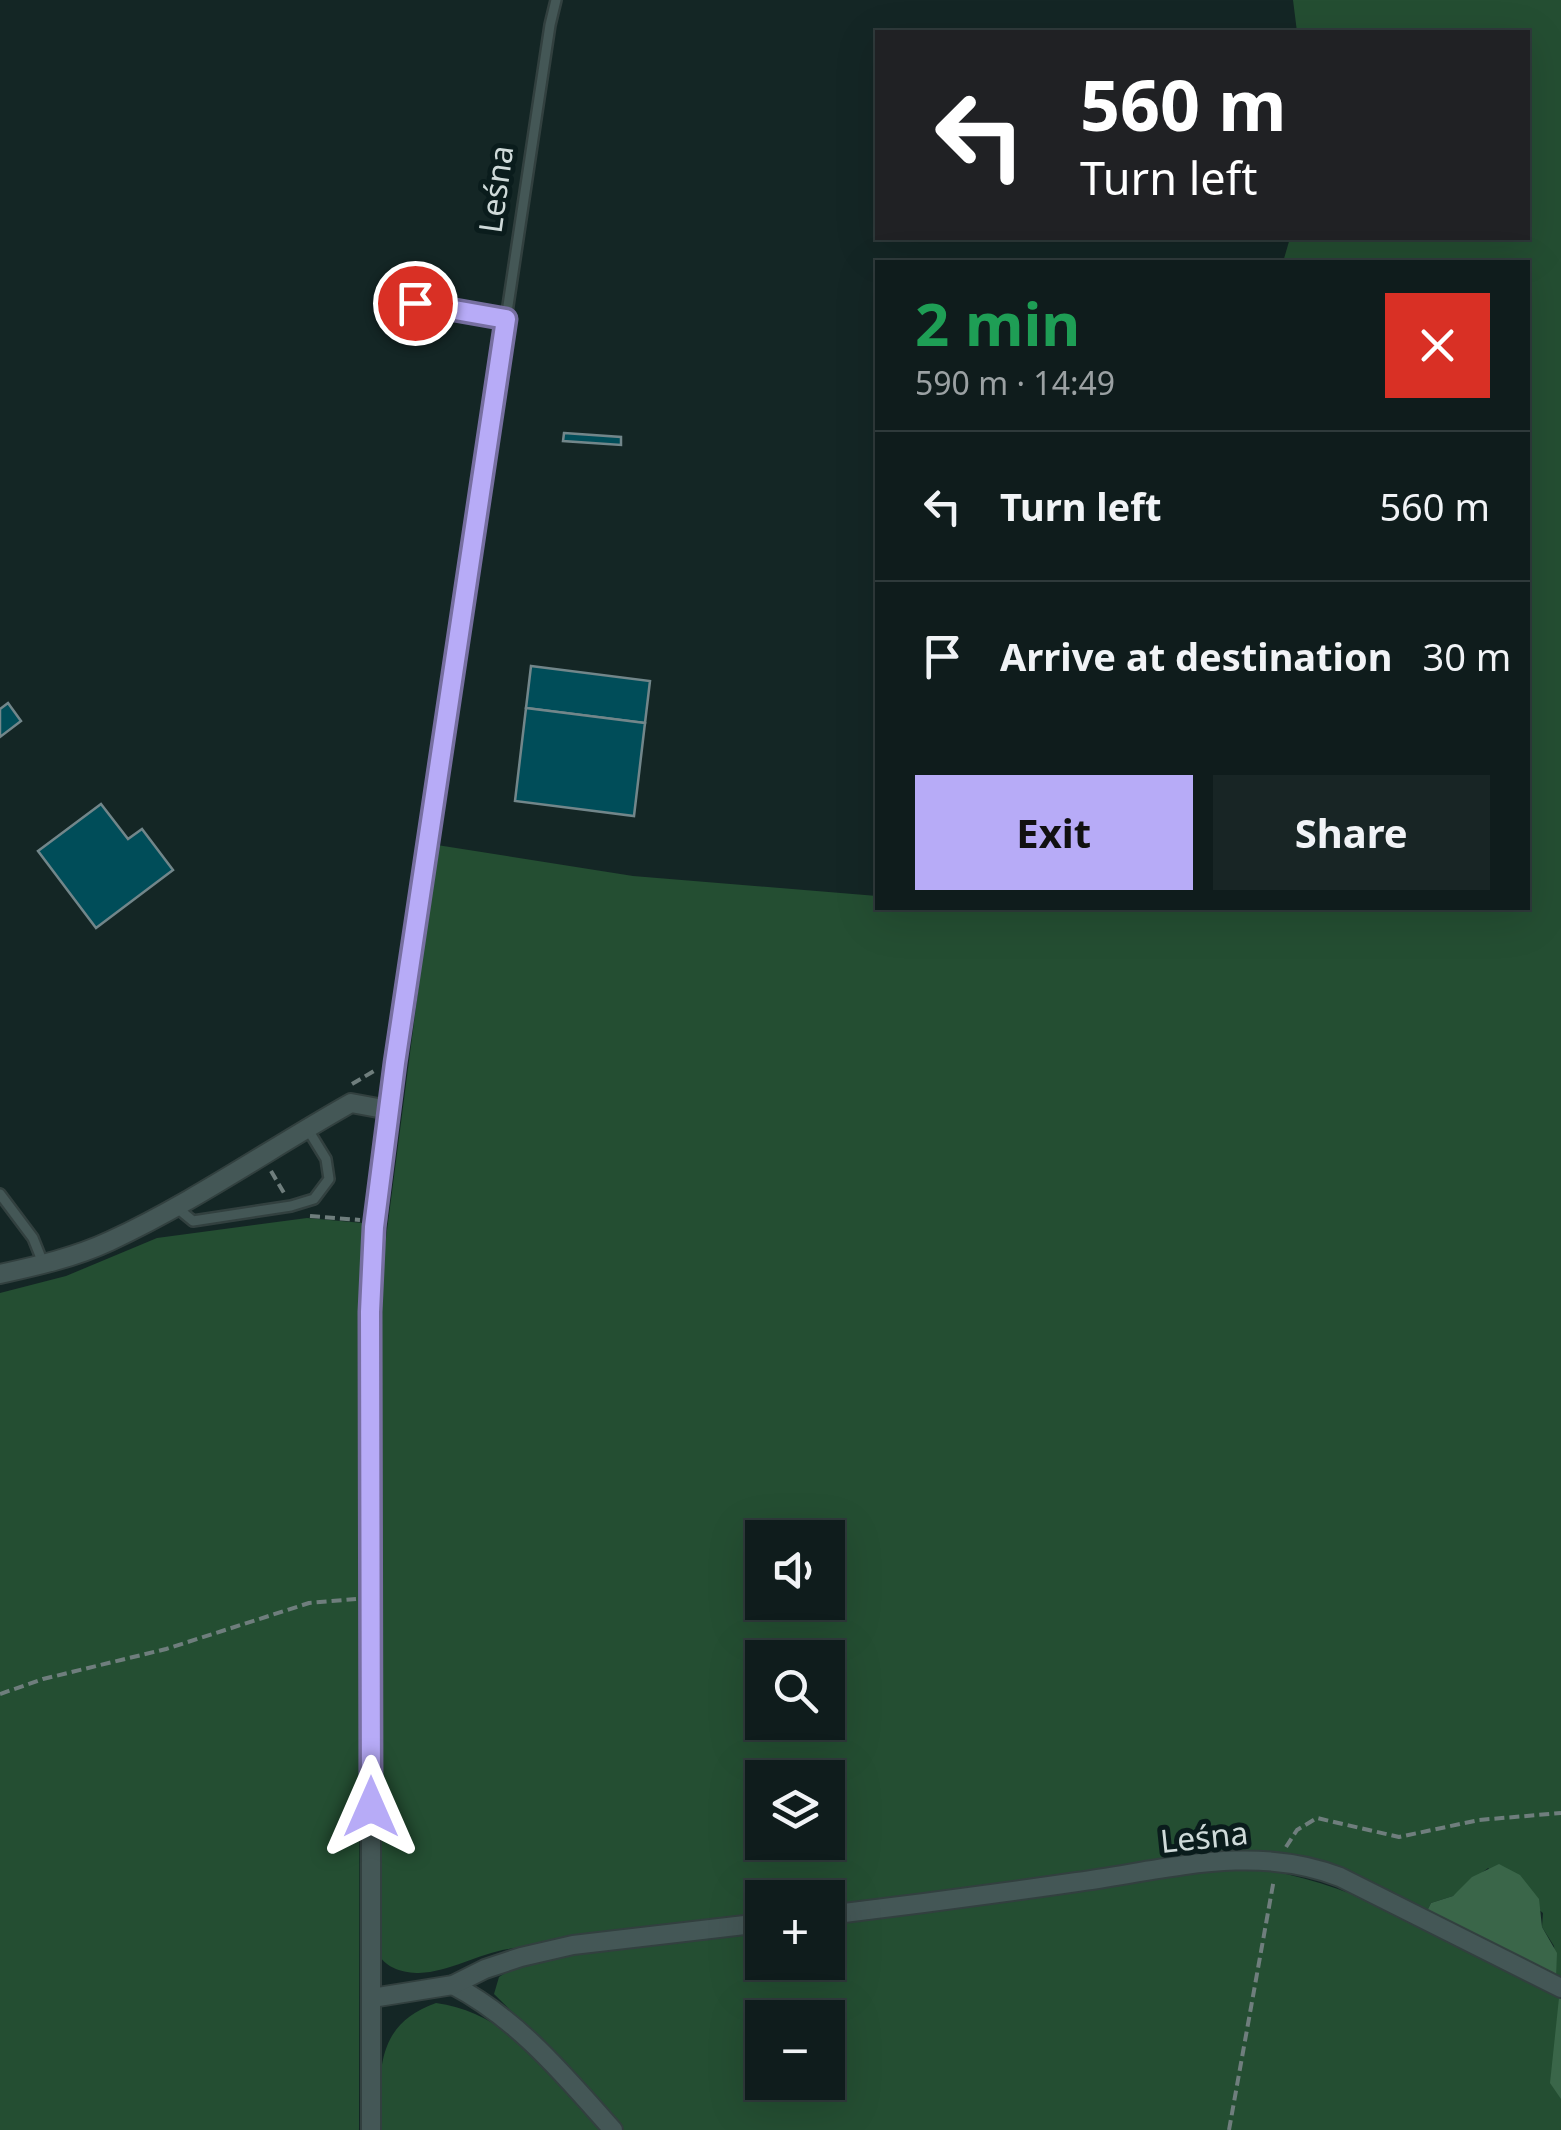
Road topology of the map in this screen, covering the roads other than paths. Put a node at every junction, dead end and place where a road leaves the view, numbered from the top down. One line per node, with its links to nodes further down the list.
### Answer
1 (556, 0): 3 (lane, Leśna)
2 (385, 298): 3 (lane)
3 (506, 319): 4 (lane, Leśna)
4 (393, 1074): 5 (street, Leśna)
5 (390, 1110): 6 (street); 15 (street, Leśna)
6 (307, 1128): 8 (street); 8 (lane)
7 (0, 1194): 9 (lane)
8 (176, 1206): 9 (street)
9 (43, 1265): 10 (street)
10 (0, 1274)
11 (845, 1913): 14 (street, Leśna)
12 (745, 1925): 13 (street)
13 (453, 1985): 15 (street); 17 (street)
14 (1561, 1988)
15 (372, 1998): 16 (street, Leśna)
16 (370, 2130)
17 (614, 2130)

